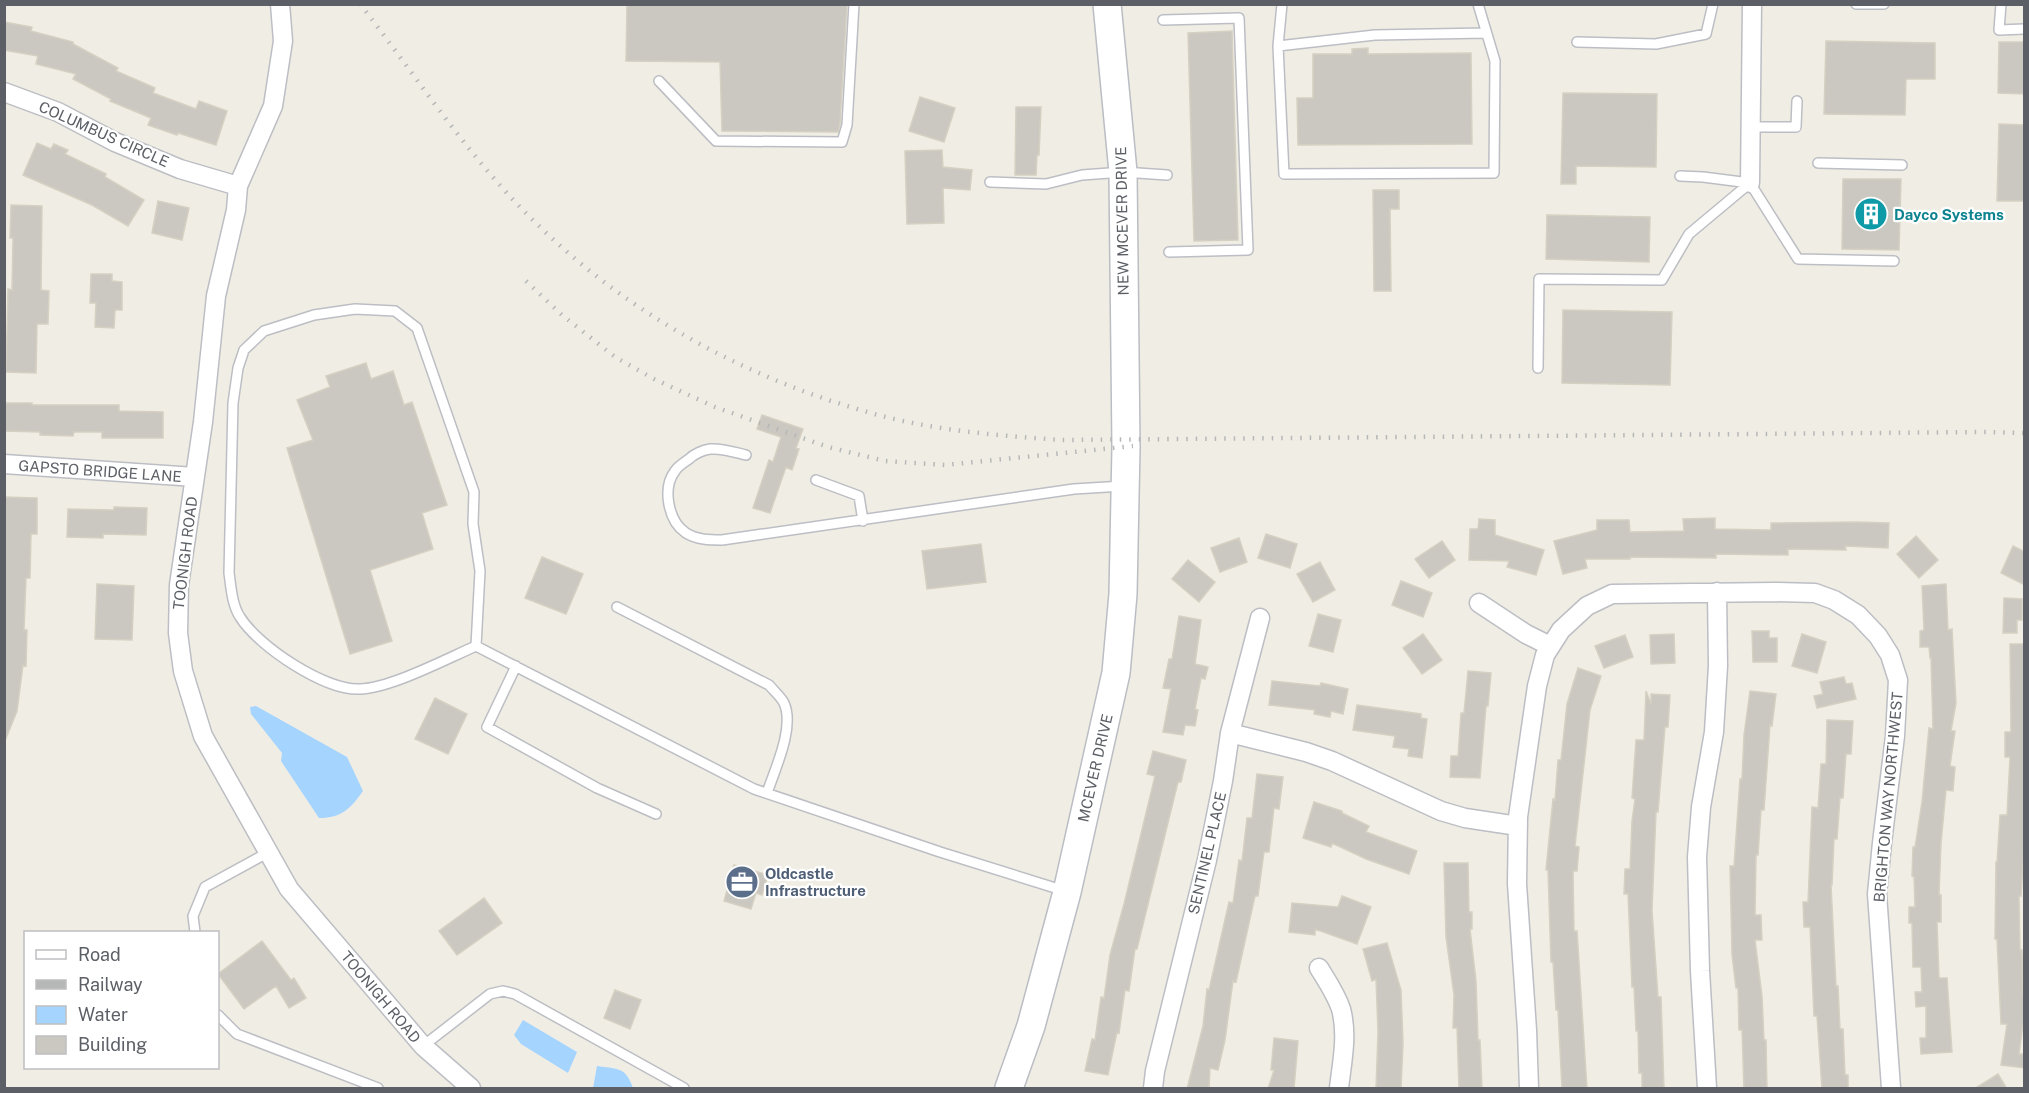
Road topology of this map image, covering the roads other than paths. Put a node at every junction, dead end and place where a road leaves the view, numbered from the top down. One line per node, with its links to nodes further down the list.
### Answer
1 (280, 4): 27 (street, TOONIGH ROAD)
2 (854, 4): 16 (lane)
3 (1107, 4): 22 (street, NEW MCEVER DRIVE)
4 (1282, 4): 15 (lane)
5 (1478, 4): 13 (lane)
6 (1713, 4): 14 (lane)
7 (1752, 4): 19 (street)
8 (1856, 4): 9 (lane)
9 (1884, 4)
10 (2001, 4): 12 (lane)
11 (1163, 20): 28 (lane)
12 (2025, 29)
13 (1486, 33): 15 (lane); 15 (lane)
14 (1577, 42)
15 (1278, 46)
16 (659, 81)
17 (4, 92): 27 (street, COLUMBUS CIRCLE)
18 (1797, 101): 19 (lane)
19 (1750, 127): 26 (street)
20 (1818, 163): 21 (lane)
21 (1902, 165)
22 (1123, 172): 23 (lane); 25 (lane); 31 (street, NEW MCEVER DRIVE)
23 (1167, 175)
24 (1680, 176): 26 (lane)
25 (990, 182)
26 (1750, 183): 29 (lane); 30 (lane)
27 (238, 186): 34 (street, TOONIGH ROAD)
28 (1169, 252)
29 (1894, 261)
30 (1538, 368)
31 (1126, 439): 36 (street, MCEVER DRIVE)
32 (746, 455): 37 (lane)
33 (4, 464): 34 (street, GAPSTO BRIDGE LANE)
34 (195, 477): 49 (street, TOONIGH ROAD)
35 (816, 480): 37 (lane)
36 (1125, 486): 37 (lane); 50 (street, MCEVER DRIVE)
37 (863, 521)
38 (1717, 592): 43 (street, BRIGHTON WAY NORTHWEST); 62 (street); 63 (street, BRIGHTON WAY NORTHWEST)
39 (1479, 603): 43 (street)
40 (618, 607): 46 (lane)
41 (1260, 618): 45 (street, SENTINEL PLACE)
42 (476, 646): 42 (lane); 44 (lane)
43 (1550, 646): 48 (street, BRIGHTON WAY NORTHWEST)
44 (516, 666): 46 (lane); 47 (lane)
45 (1230, 734): 48 (street); 59 (street, SENTINEL PLACE)
46 (767, 793): 50 (lane)
47 (656, 814)
48 (1518, 826): 61 (street, BRIGHTON WAY NORTHWEST)
49 (269, 852): 51 (lane); 54 (street, TOONIGH ROAD)
50 (1067, 892): 58 (street, MCEVER DRIVE)
51 (195, 931)
52 (1318, 968): 60 (street)
53 (219, 1016): 55 (lane)
54 (423, 1046): 56 (street, TOONIGH ROAD); 57 (lane)
55 (378, 1089)
56 (471, 1089)
57 (684, 1089)
58 (1009, 1089)
59 (1153, 1089)
60 (1339, 1089)
61 (1529, 1089)
62 (1707, 1089)
63 (1891, 1089)

